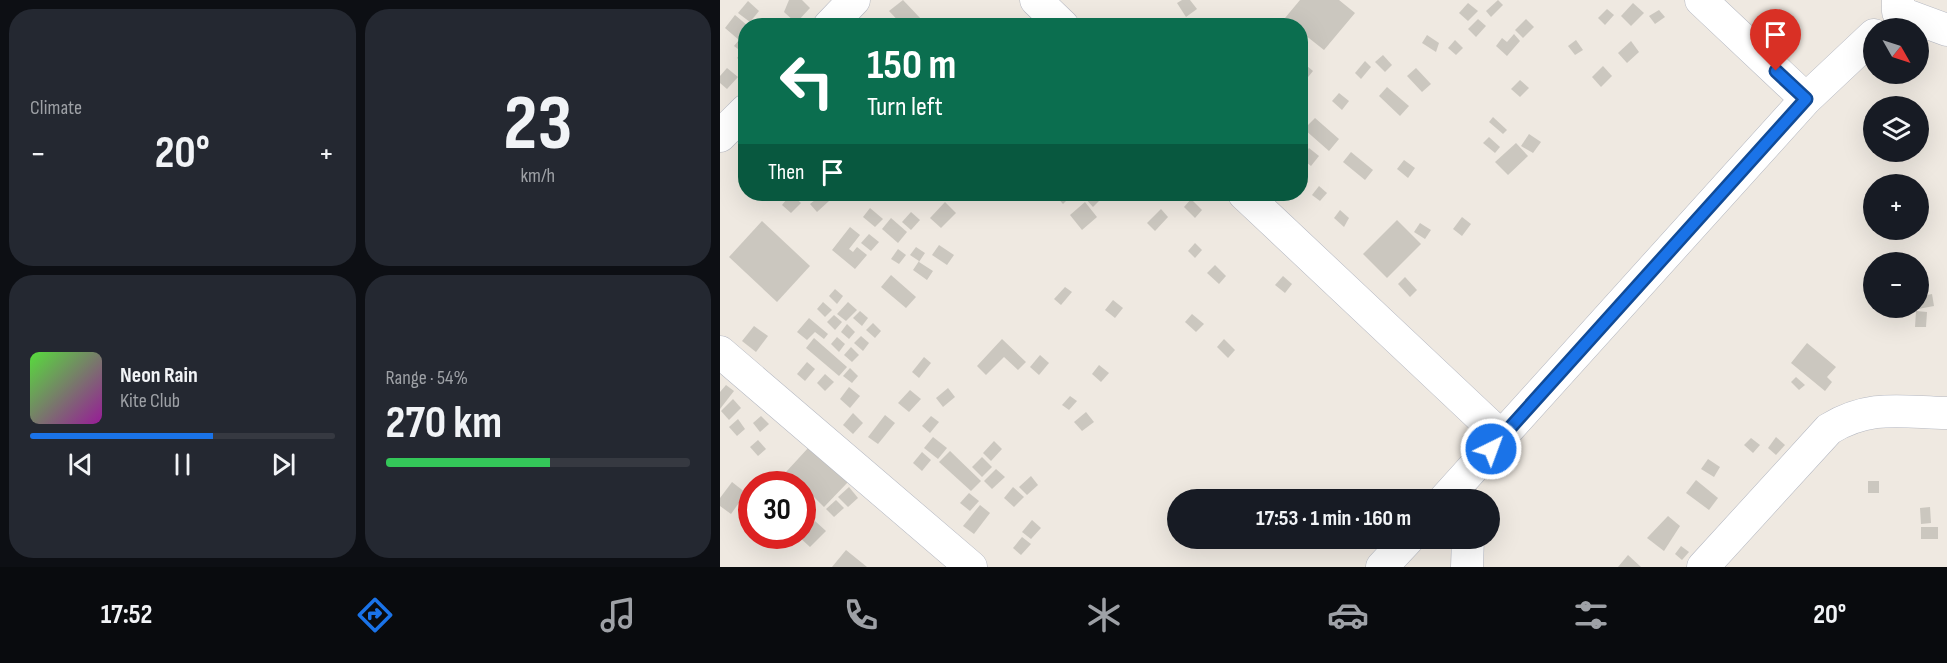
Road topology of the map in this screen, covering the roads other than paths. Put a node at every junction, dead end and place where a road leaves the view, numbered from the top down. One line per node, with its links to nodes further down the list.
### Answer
1 (854, 0): 4 (street)
2 (1701, 0): 7 (street)
3 (1897, 10): 5 (street)
4 (837, 18)
5 (1947, 30)
6 (1863, 45): 7 (street)
7 (1806, 99): 13 (street)
8 (738, 118): 9 (street)
9 (720, 136)
10 (1251, 201): 13 (street)
11 (720, 352): 17 (street)
12 (1947, 413): 20 (street)
13 (1502, 437): 14 (street)
14 (1468, 487)
15 (1399, 549): 18 (street)
16 (1468, 549): 19 (street)
17 (971, 567)
18 (1382, 567)
19 (1467, 567)
20 (1703, 567)

